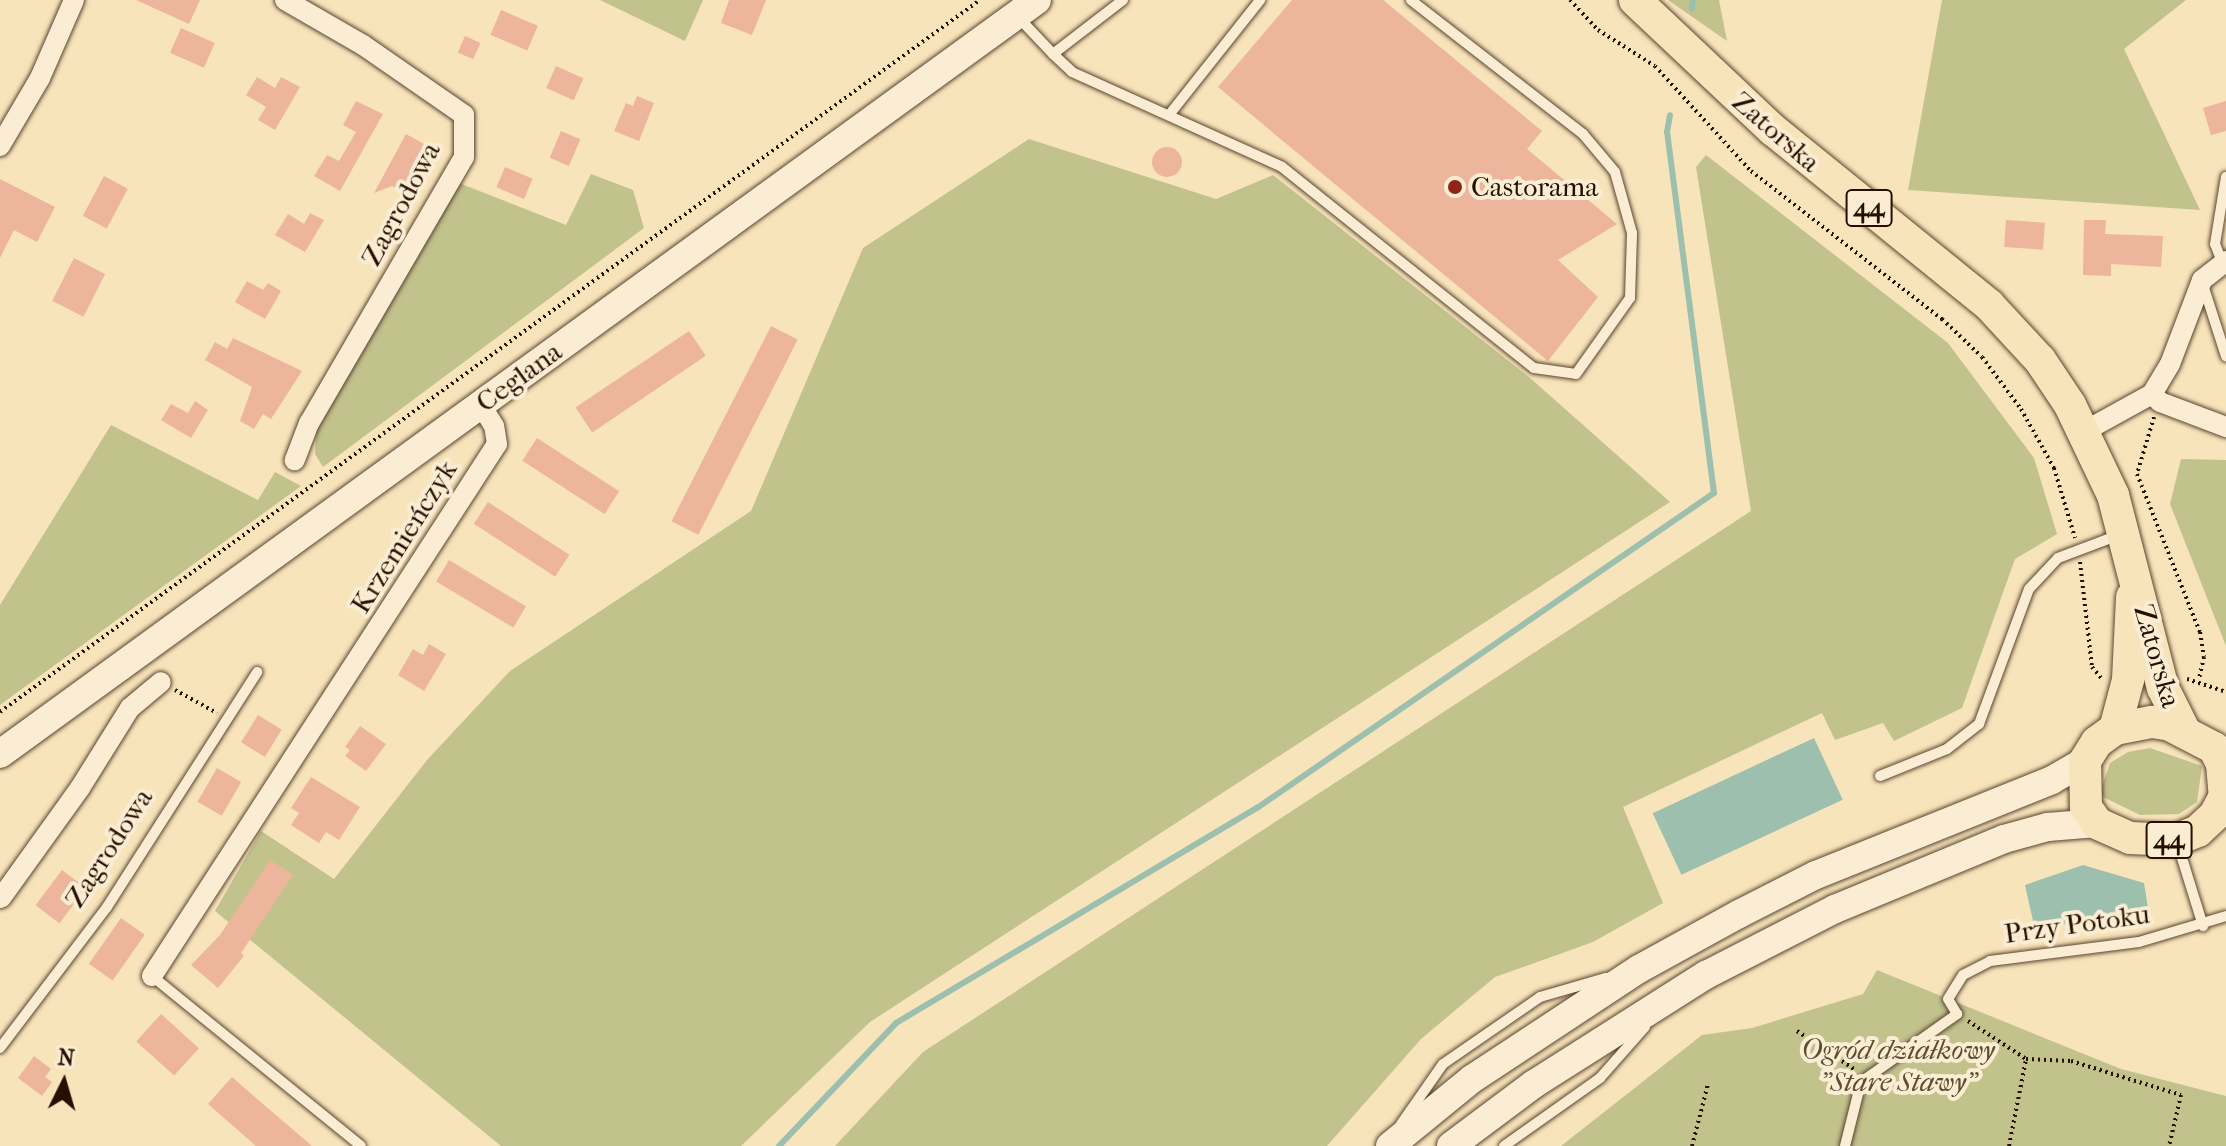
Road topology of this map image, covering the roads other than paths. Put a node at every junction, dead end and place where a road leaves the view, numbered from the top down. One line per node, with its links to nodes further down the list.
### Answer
1 (74, 0): 10 (street)
2 (285, 0): 19 (street, Zagrodowa)
3 (1123, 0): 8 (lane)
4 (1260, 0): 9 (lane)
5 (1411, 0): 9 (lane)
6 (1635, 0): 18 (main road, Zatorska / 44)
7 (1026, 8): 8 (lane); 16 (main road, Ceglana)
8 (1053, 54): 9 (lane)
9 (1169, 115)
10 (0, 146)
11 (2226, 177): 12 (lane)
12 (2224, 262): 13 (street)
13 (2202, 280): 14 (lane); 15 (street)
14 (2226, 356)
15 (2156, 398): 17 (street); 18 (street)
16 (481, 405): 27 (main road, Ceglana); 36 (street, Krzemieńczyk)
17 (2226, 427)
18 (2085, 431): 20 (main road, Zatorska / 44)
19 (295, 460)
20 (2125, 533): 21 (main road, Zatorska / 44); 29 (lane)
21 (2134, 578): 24 (main road, Zatorska / 44); 25 (main road, Zatorska / 44)
22 (257, 672): 38 (lane, Zagrodowa)
23 (161, 682): 33 (street, Zagrodowa)
24 (2115, 729): 25 (main road, 44); 28 (main road, 44)
25 (2185, 732): 26 (main road, 44)
26 (2220, 748): 30 (main road, 44)
27 (0, 754)
28 (2085, 761): 31 (main road); 40 (main road, 44)
29 (1880, 776)
30 (2226, 796): 32 (main road, 44)
31 (2097, 823): 32 (main road, 44); 37 (main road, 44)
32 (2176, 840): 35 (lane)
33 (0, 898)
34 (2226, 916): 35 (lane, Przy Potoku)
35 (2203, 926): 43 (lane, Przy Potoku)
36 (152, 976): 39 (lane)
37 (1670, 998): 41 (main road, 44); 42 (lane)
38 (0, 1048)
39 (361, 1146)
40 (1388, 1146)
41 (1451, 1146)
42 (1504, 1146)
43 (1845, 1146)

